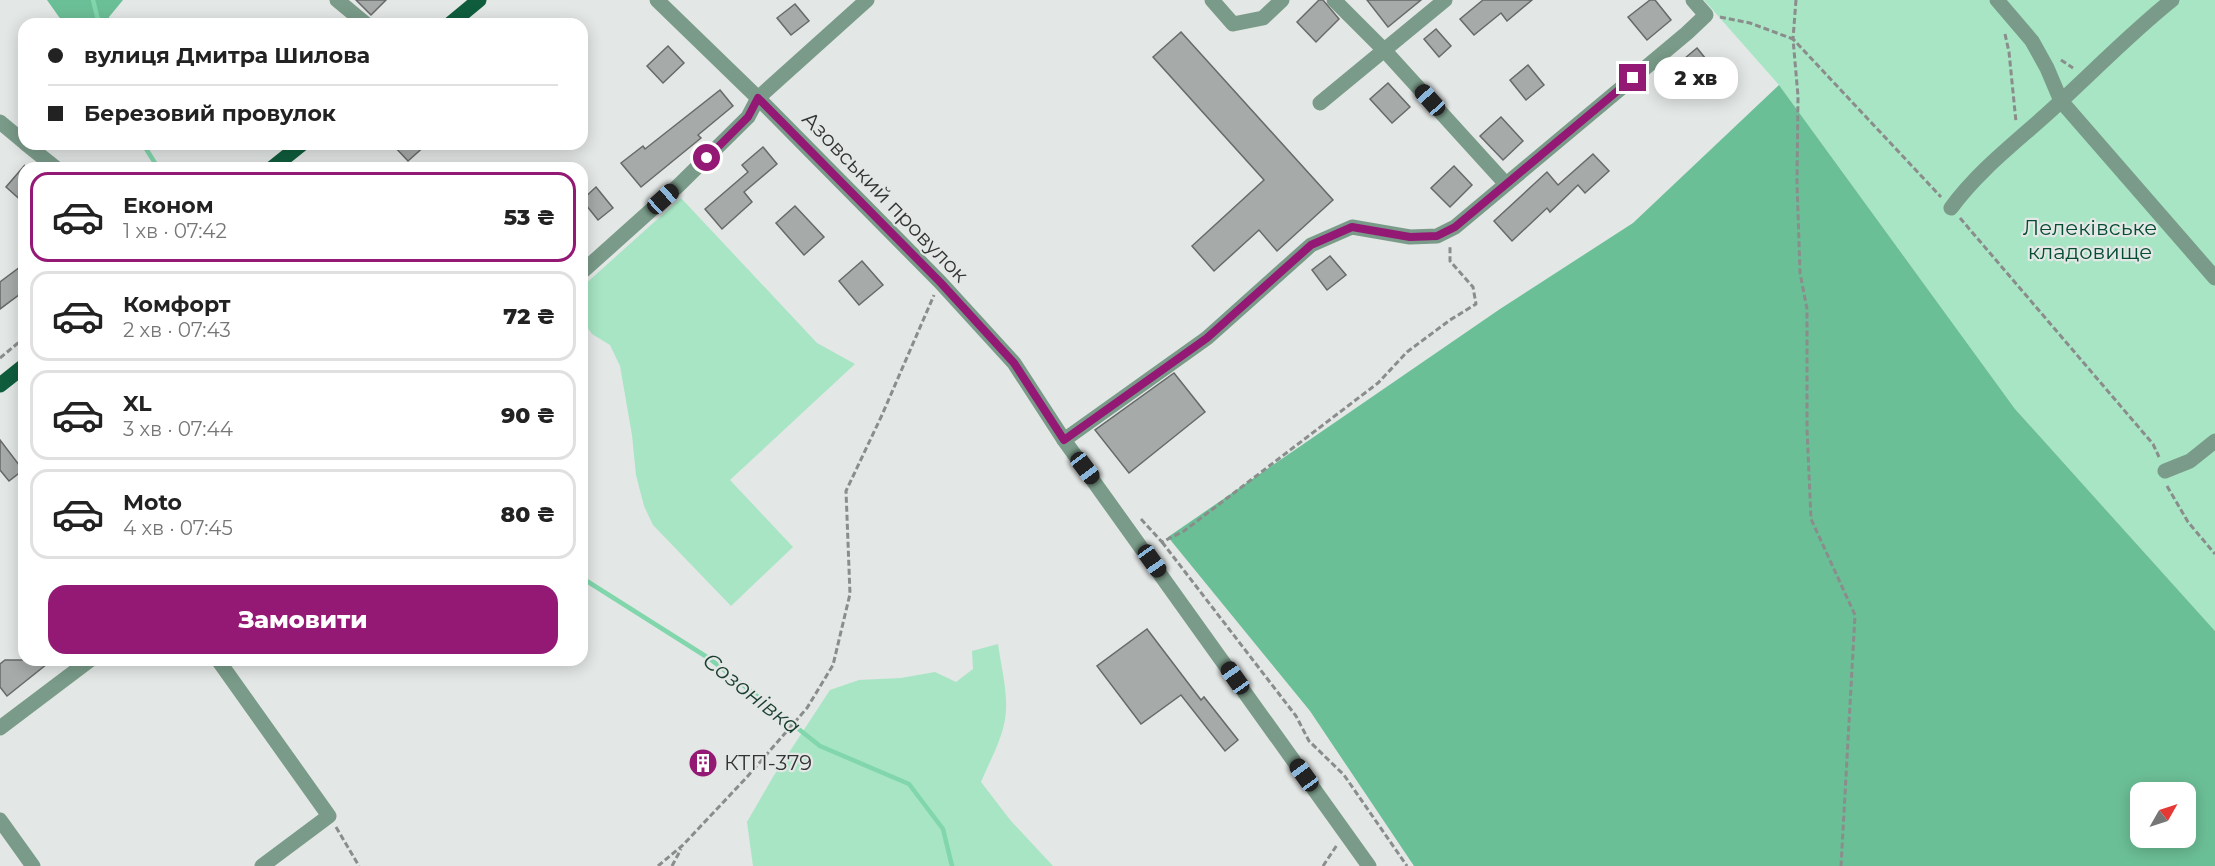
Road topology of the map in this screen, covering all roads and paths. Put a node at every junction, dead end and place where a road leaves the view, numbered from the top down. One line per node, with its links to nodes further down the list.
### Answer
1 (338, 0): 14 (street)
2 (479, 0): 15 (main road)
3 (657, 0): 21 (street, Азовський провулок)
4 (867, 0): 21 (street)
5 (1212, 0): 6 (street)
6 (1282, 0)
7 (1334, 0): 18 (street)
8 (1445, 0): 18 (street)
9 (1693, 0): 13 (street)
10 (1796, 0): 17 (path)
11 (1997, 0): 22 (street)
12 (2172, 0): 20 (street)
13 (1706, 15): 17 (path); 31 (street)
14 (359, 18)
15 (457, 18)
16 (2004, 31): 26 (path)
17 (1793, 39): 32 (path); 62 (path)
18 (1385, 51): 23 (street); 31 (street)
19 (2059, 59): 20 (path)
20 (2095, 67): 22 (street)
21 (758, 98): 34 (street); 36 (street, Азовський провулок)
22 (2061, 101): 26 (street); 35 (street)
23 (1320, 103)
24 (0, 122): 25 (street)
25 (18, 137)
26 (2009, 148): 32 (street)
27 (34, 150): 29 (street)
28 (294, 150): 30 (main road)
29 (49, 162)
30 (280, 162)
31 (1505, 183): 33 (street)
32 (1951, 208): 43 (path)
33 (1455, 227): 41 (street); 45 (path)
34 (588, 267)
35 (2215, 278)
36 (940, 282): 41 (street, Азовський провулок); 53 (path)
37 (18, 343): 38 (path)
38 (0, 358)
39 (18, 371): 40 (main road)
40 (0, 385)
41 (1064, 440): 52 (street, Азовський провулок)
42 (2215, 441): 43 (street)
43 (2165, 471): 46 (path)
44 (1139, 516): 45 (path)
45 (1162, 542): 61 (path)
46 (2215, 554)
47 (82, 666): 49 (street)
48 (222, 666): 50 (street)
49 (0, 728)
50 (329, 816): 55 (street); 56 (path)
51 (0, 820): 54 (street)
52 (1346, 834): 59 (path); 60 (street, Азовський провулок)
53 (683, 845): 57 (path); 58 (path)
54 (33, 866)
55 (262, 866)
56 (359, 866)
57 (658, 866)
58 (672, 866)
59 (1323, 866)
60 (1369, 866)
61 (1407, 866)
62 (1841, 866)

